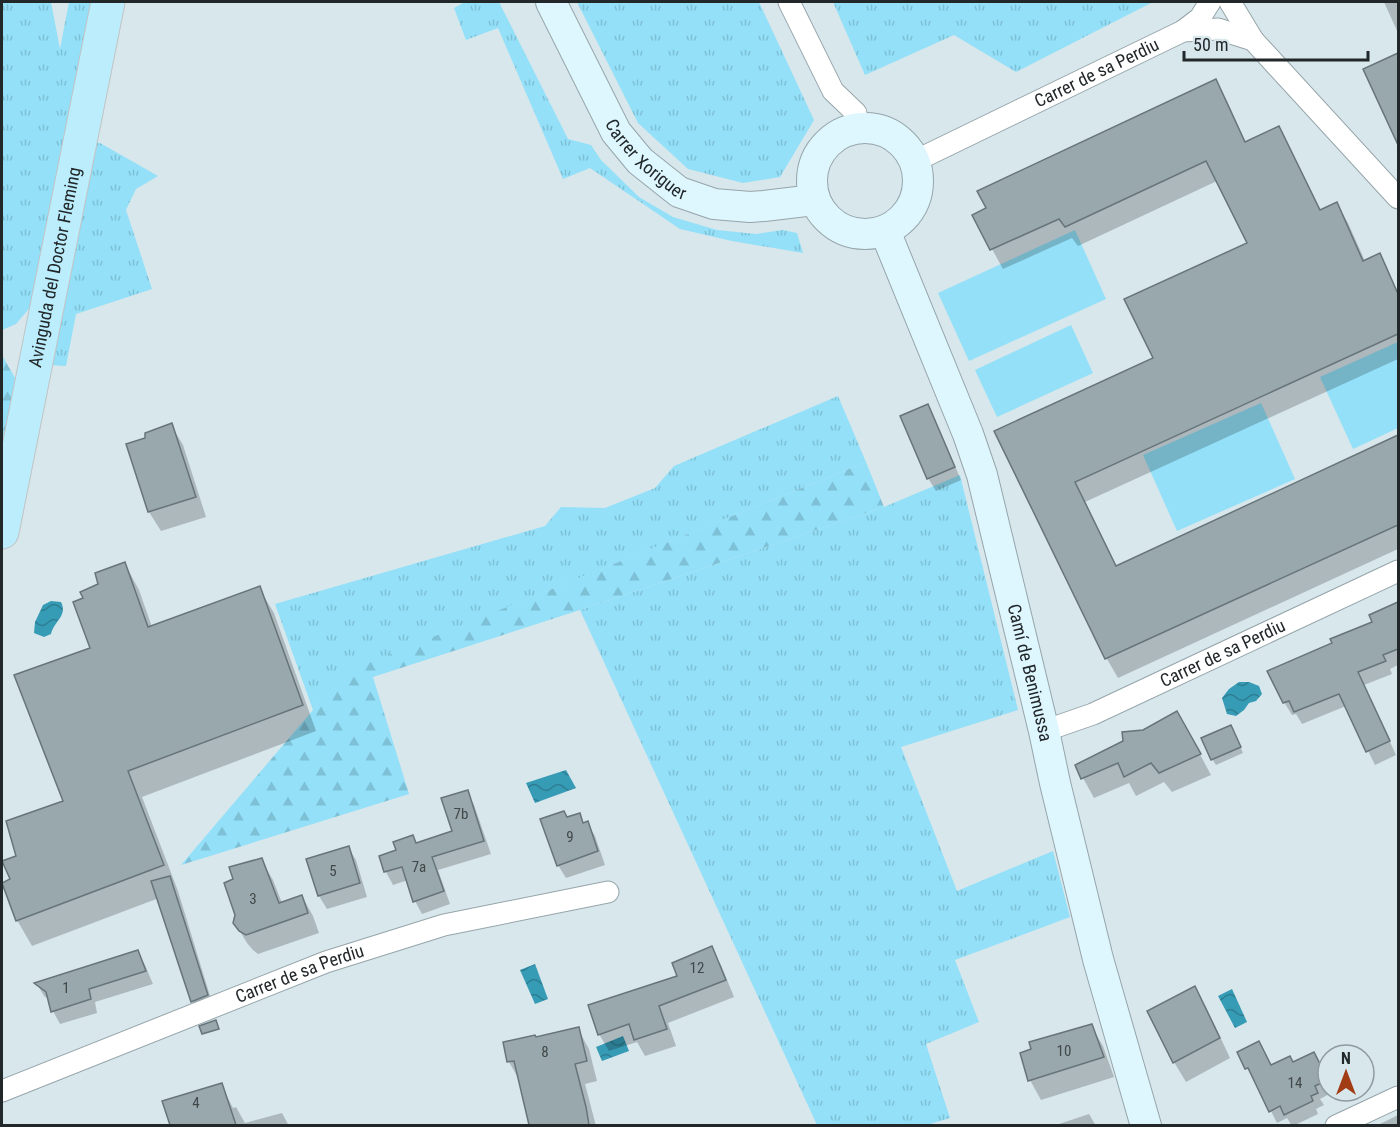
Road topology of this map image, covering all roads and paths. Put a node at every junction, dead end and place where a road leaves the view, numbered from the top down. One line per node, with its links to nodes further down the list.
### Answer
1 (108, 2): 13 (main road, Avinguda del Doctor Fleming)
2 (551, 2): 11 (street, Carrer Xoriguer)
3 (789, 2): 8 (street)
4 (1210, 2): 6 (street)
5 (1230, 2): 7 (street)
6 (1183, 31): 7 (street, Carrer de sa Perdiu); 9 (street, Carrer de sa Perdiu)
7 (1253, 40): 10 (street)
8 (857, 128): 9 (street); 11 (street)
9 (915, 161): 12 (street)
10 (1398, 198)
11 (814, 200): 12 (street)
12 (885, 231): 15 (street, Camí de Benimussa)
13 (2, 532)
14 (1398, 571): 15 (street, Carrer de sa Perdiu)
15 (1044, 731): 19 (street, Camí de Benimussa)
16 (608, 892): 17 (street, Carrer de sa Perdiu)
17 (2, 1091)
18 (1398, 1097): 20 (street)
19 (1146, 1125)
20 (1336, 1125)

